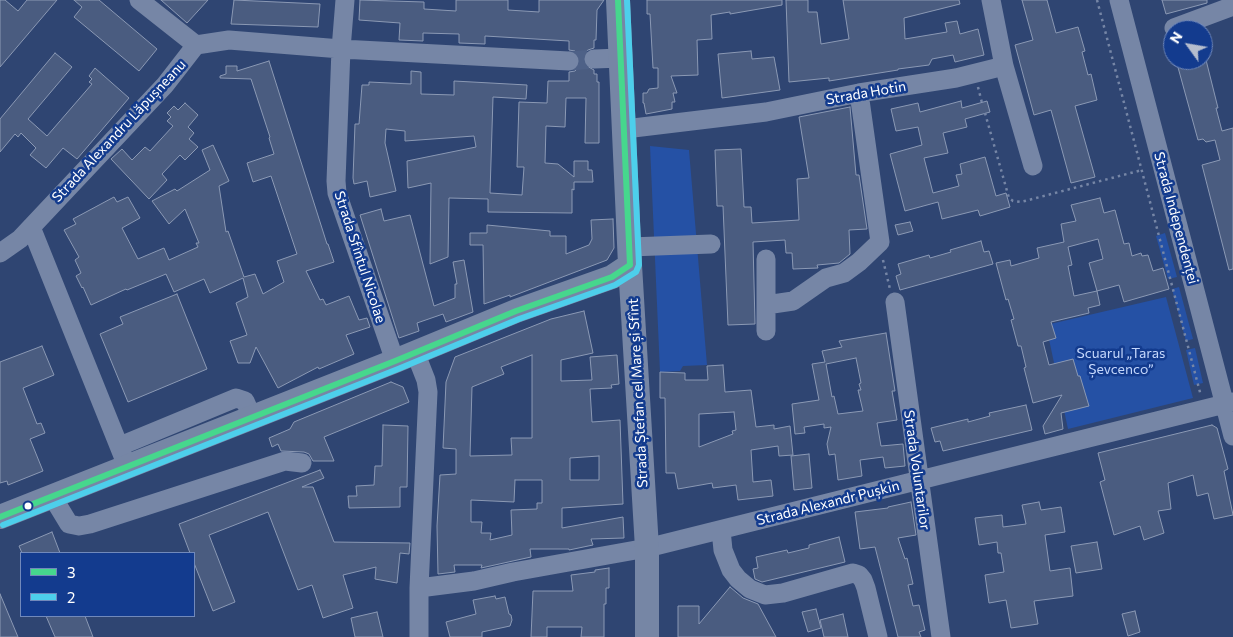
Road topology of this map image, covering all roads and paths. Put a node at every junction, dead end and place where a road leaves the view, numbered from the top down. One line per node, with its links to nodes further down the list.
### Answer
1 (139, 0): 9 (street)
2 (345, 0): 10 (street, Strada Sfîntul Nicolae)
3 (618, 0): 11 (main road, Strada Ștefan cel Mare și Sfînt)
4 (991, 0): 14 (street)
5 (1097, 0): 20 (path)
6 (1118, 0): 18 (street, Strada Independenței)
7 (1233, 6): 8 (street)
8 (1195, 20)
9 (196, 45): 10 (street); 21 (street, Strada Alexandru Lăpușneanu)
10 (341, 49): 13 (street); 30 (street, Strada Sfîntul Nicolae)
11 (621, 58): 12 (street); 17 (main road, Strada Ștefan cel Mare și Sfînt)
12 (594, 59)
13 (569, 61)
14 (1004, 66): 15 (street, Strada Hotin); 19 (street)
15 (859, 93): 17 (street, Strada Hotin); 22 (street)
16 (985, 113): 20 (path)
17 (624, 130): 25 (main road, Strada Ștefan cel Mare și Sfînt)
18 (1162, 164): 20 (path); 31 (street, Strada Independenței)
19 (1033, 166)
20 (1142, 170): 32 (path)
21 (31, 227): 24 (street, Strada Alexandru Lăpușneanu); 34 (street)
22 (880, 242): 27 (path); 28 (street)
23 (711, 244): 25 (street)
24 (0, 253)
25 (630, 256): 30 (main road); 40 (main road, Strada Ștefan cel Mare și Sfînt)
26 (766, 260): 28 (street)
27 (895, 302): 36 (street, Strada Voluntarilor)
28 (766, 305): 29 (street)
29 (766, 331)
30 (405, 357): 34 (main road); 41 (street, Strada Sfîntul Nicolae)
31 (1229, 403): 32 (street, Strada Alexandr Pușkin); 33 (street, Strada Independenței)
32 (1205, 409): 36 (street, Strada Alexandr Pușkin)
33 (1233, 436)
34 (124, 456): 37 (main road)
35 (302, 463): 37 (street)
36 (919, 480): 39 (street, Strada Alexandr Pușkin); 45 (street, Strada Voluntarilor)
37 (52, 496): 38 (main road)
38 (0, 516)
39 (720, 530): 40 (street, Strada Alexandr Pușkin); 44 (street)
40 (647, 548): 41 (street, Strada Alexandr Pușkin); 43 (main road, Strada Ștefan cel Mare și Sfînt)
41 (419, 588): 42 (street, Strada Sfîntul Nicolae)
42 (419, 637)
43 (648, 637)
44 (878, 637)
45 (941, 637)

